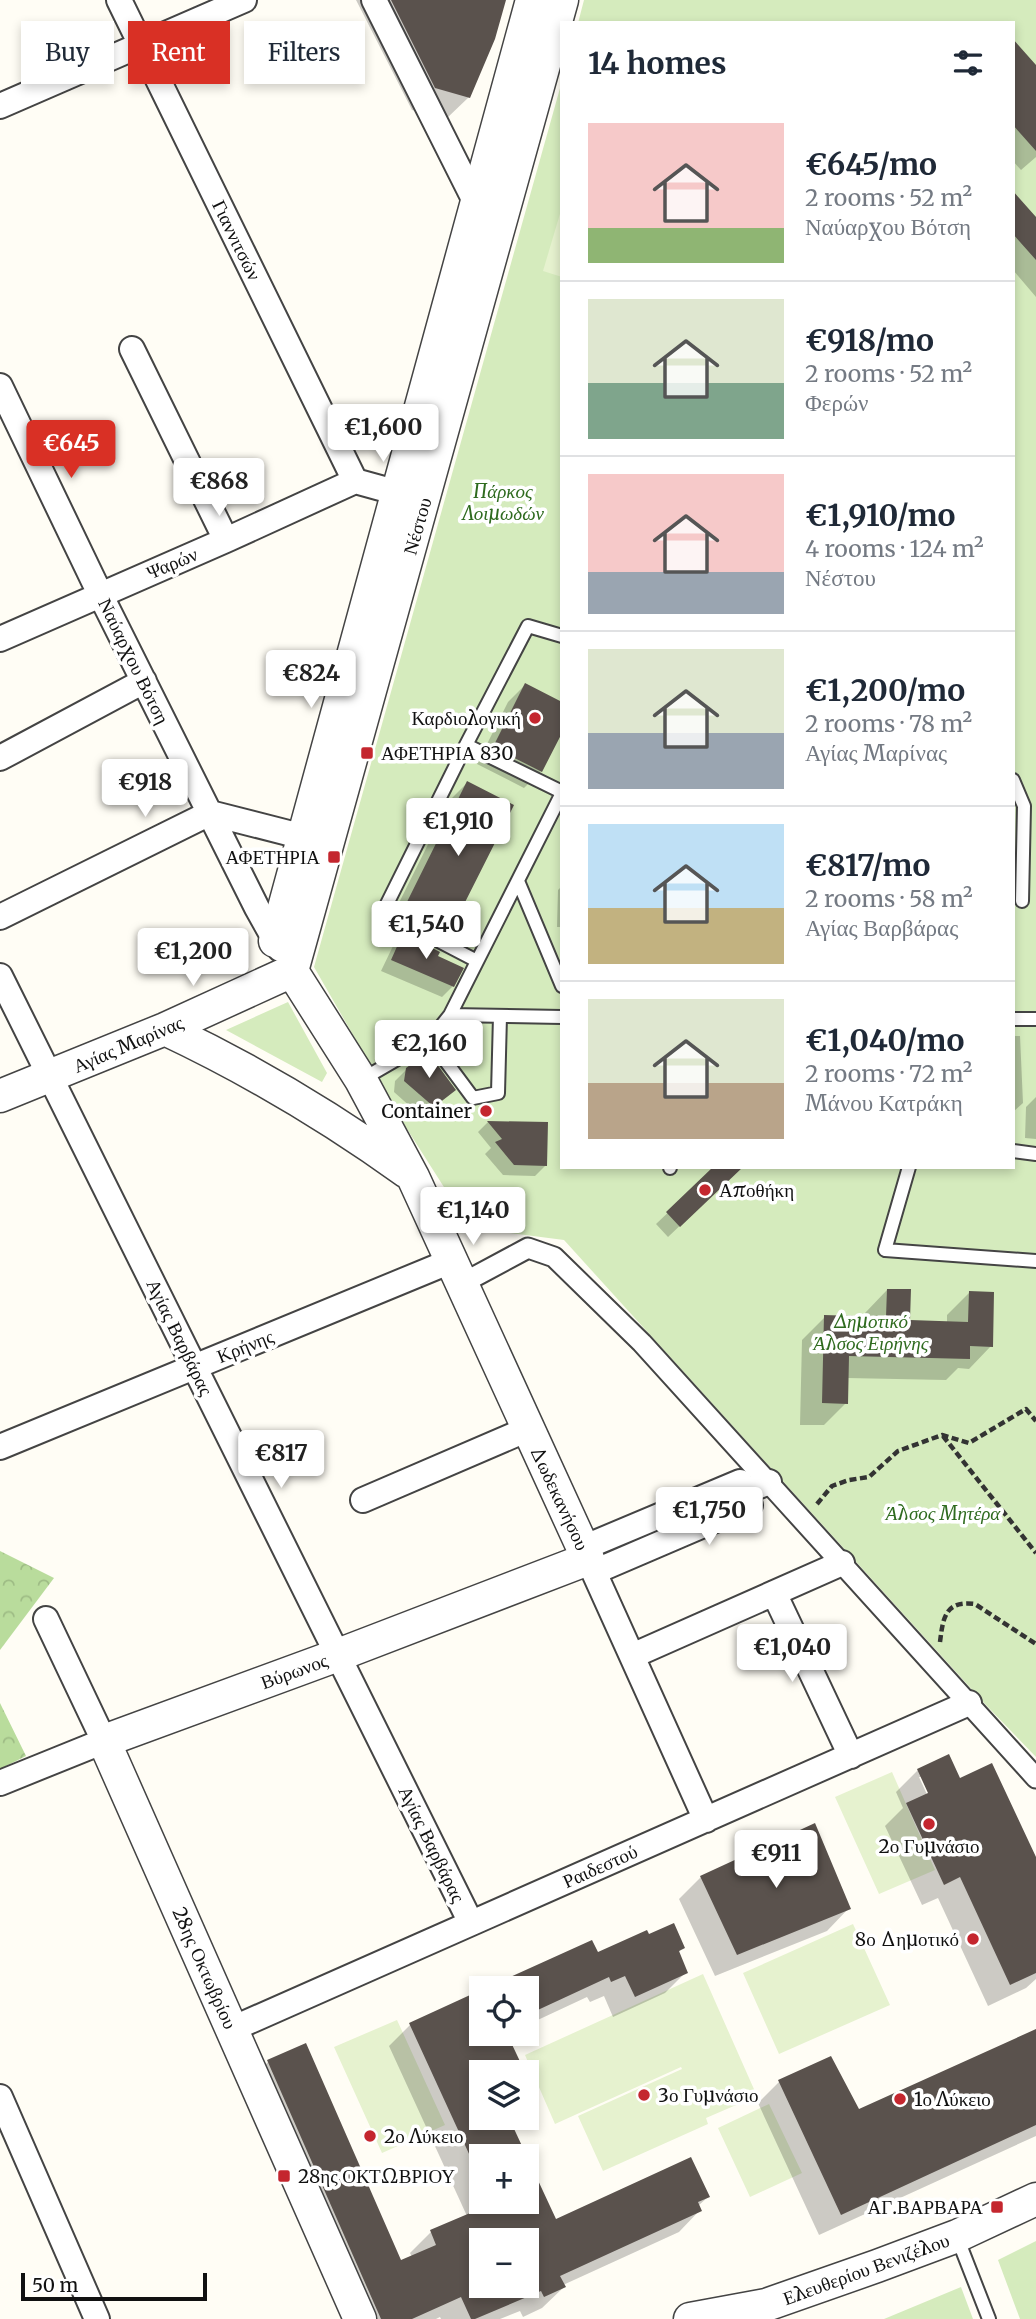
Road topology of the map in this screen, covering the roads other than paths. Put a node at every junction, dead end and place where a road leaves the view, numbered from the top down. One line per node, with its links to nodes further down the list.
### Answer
1 (119, 0): 6 (street, Γιαννιτσών)
2 (244, 0): 7 (street)
3 (374, 0): 11 (street)
4 (532, 0): 11 (street, Νέστου)
5 (562, 0): 11 (street, Νέστου)
6 (129, 21)
7 (196, 21)
8 (128, 51): 10 (street)
9 (160, 84): 14 (street, Γιαννιτσών)
10 (0, 106)
11 (490, 208): 15 (street, Νέστου)
12 (132, 349): 16 (street)
13 (0, 386): 17 (street, Ναύαρχου Βότση)
14 (355, 481): 15 (street); 16 (street, Ψαρών)
15 (411, 496): 28 (street, Νέστου); 34 (street, Νέστου)
16 (226, 540): 17 (street, Ψαρών)
17 (100, 594): 19 (street, Ψαρών); 20 (street, Ναύαρχου Βότση)
18 (560, 635): 21 (lane)
19 (0, 639)
20 (144, 681): 22 (street); 27 (street, Ναύαρχου Βότση)
21 (466, 745): 24 (lane); 33 (lane)
22 (0, 758)
23 (1015, 789): 26 (lane)
24 (560, 792)
25 (560, 797): 29 (lane)
26 (1019, 806): 30 (lane)
27 (210, 813): 28 (street); 31 (street); 32 (street, Ναύαρχου Βότση)
28 (304, 837): 32 (street, Νέστου)
29 (518, 881): 33 (lane); 36 (lane)
30 (1022, 901)
31 (0, 917)
32 (275, 941): 34 (street, Ναύαρχου Βότση)
33 (477, 961): 37 (lane)
34 (292, 971): 42 (street, Αγίας Μαρίνας); 45 (street, Δωδεκανήσου)
35 (0, 976): 44 (street, Αγίας Βαρβάρας)
36 (560, 981)
37 (450, 1016): 38 (lane); 43 (lane)
38 (500, 1016): 39 (lane); 43 (lane)
39 (560, 1017)
40 (1015, 1019): 41 (lane)
41 (1036, 1019)
42 (165, 1029): 44 (street, Αγίας Μαρίνας); 50 (street, Δωδεκανήσου)
43 (430, 1041): 45 (lane)
44 (51, 1076): 46 (street, Αγίας Μαρίνας); 53 (street, Αγίας Βαρβάρας)
45 (361, 1080): 50 (street, Δωδεκανήσου)
46 (0, 1096)
47 (1015, 1150): 48 (lane)
48 (1036, 1154)
49 (908, 1169): 51 (lane)
50 (413, 1177): 52 (street, Δωδεκανήσου)
51 (1036, 1261)
52 (456, 1272): 53 (street, Κρήνης); 54 (street, Δωδεκανήσου); 56 (street)
53 (195, 1367): 55 (street, Κρήνης); 62 (street, Αγίας Βαρβάρας)
54 (528, 1429): 57 (street); 58 (street, Δωδεκανήσου)
55 (0, 1447)
56 (769, 1482): 58 (street, Βύρωνος); 59 (street)
57 (363, 1500)
58 (588, 1560): 62 (street, Βύρωνος); 63 (street, Δωδεκανήσου)
59 (842, 1563): 60 (street); 64 (street)
60 (774, 1593): 63 (street); 66 (street)
61 (46, 1619): 65 (street, 28ης Οκτωβρίου)
62 (338, 1655): 65 (street, Βύρωνος); 70 (street, Αγίας Βαρβάρας)
63 (632, 1656): 69 (street, Δωδεκανήσου)
64 (969, 1703): 66 (street, Ραιδεστού); 67 (street)
65 (104, 1741): 68 (street, Βύρωνος); 71 (street, 28ης Οκτωβρίου)
66 (851, 1756): 69 (street, Ραιδεστού)
67 (1036, 1778)
68 (0, 1783)
69 (706, 1820): 70 (street, Ραιδεστού)
70 (471, 1923): 71 (street, Ραιδεστού)
71 (232, 2029): 77 (street, 28ης Οκτωβρίου)
72 (0, 2097): 76 (street)
73 (1036, 2199): 74 (street, Ελευθερίου Βενιζέλου)
74 (957, 2236): 75 (street, Ελευθερίου Βενιζέλου); 79 (lane)
75 (769, 2312): 78 (street, Ελευθερίου Βενιζέλου)
76 (97, 2319)
77 (359, 2319)
78 (690, 2319)
79 (989, 2319)

